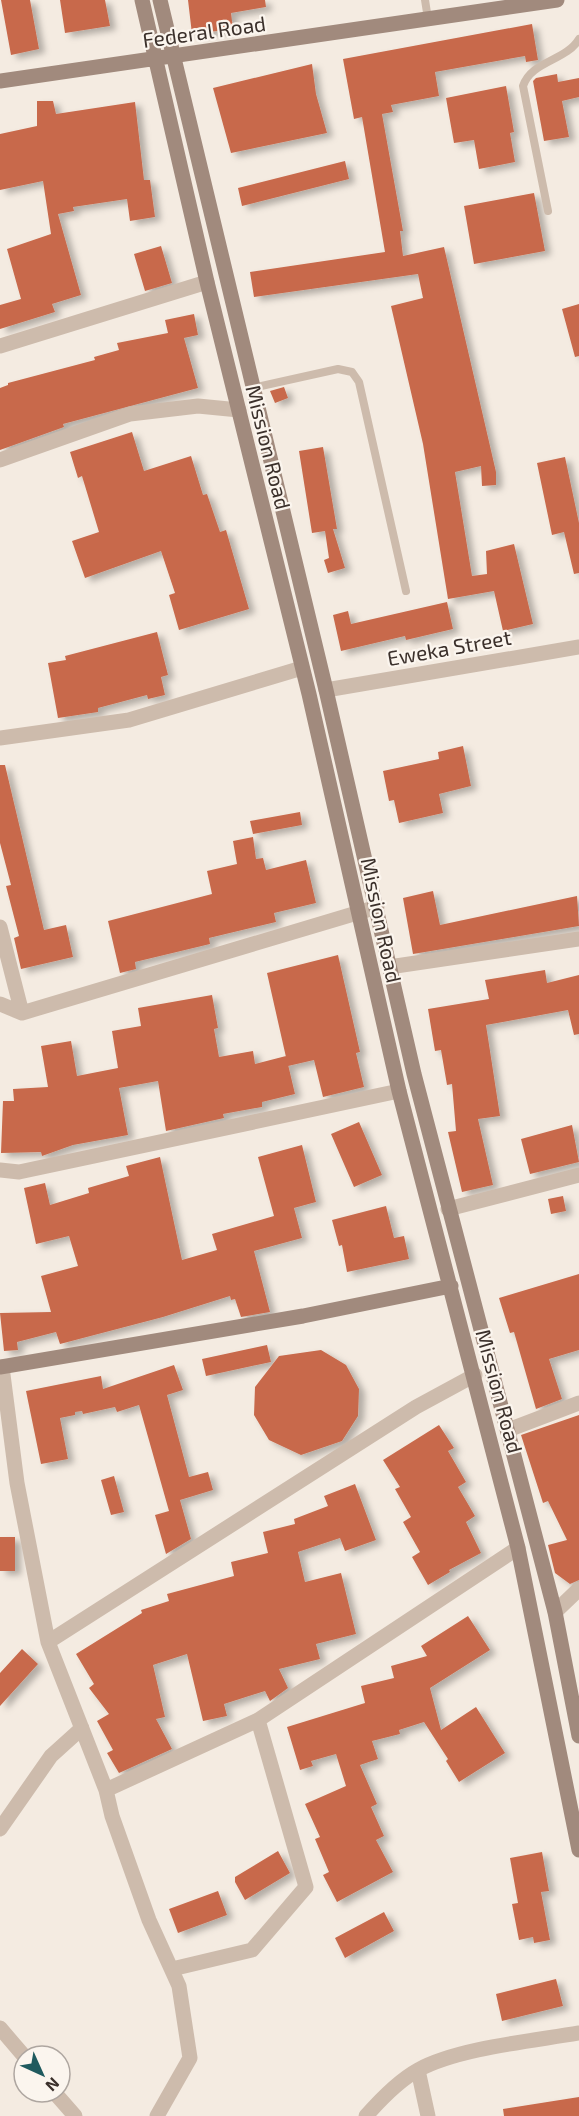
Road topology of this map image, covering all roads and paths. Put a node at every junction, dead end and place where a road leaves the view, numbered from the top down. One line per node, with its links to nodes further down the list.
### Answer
1 (142, 0): 8 (street, Mission Road)
2 (160, 0): 7 (street, Mission Road)
3 (425, 0): 5 (lane)
4 (556, 0): 5 (street, Federal Road)
5 (428, 19): 7 (street, Federal Road)
6 (579, 39): 10 (lane)
7 (175, 56): 8 (street, Federal Road); 13 (street, Mission Road)
8 (157, 59): 9 (street, Federal Road); 11 (street, Mission Road)
9 (0, 81)
10 (548, 211)
11 (207, 282): 12 (street); 14 (street, Mission Road)
12 (0, 346)
13 (252, 388): 16 (lane); 19 (street, Mission Road)
14 (239, 410): 15 (street); 18 (street, Mission Road)
15 (0, 460)
16 (406, 591)
17 (579, 647): 19 (street, Eweka Street)
18 (302, 668): 20 (street); 22 (street, Mission Road)
19 (326, 690): 21 (street, Mission Road)
20 (0, 738)
21 (377, 907): 22 (street); 25 (street, Mission Road)
22 (360, 912): 27 (street); 28 (street, Mission Road)
23 (0, 927): 27 (street)
24 (579, 939): 25 (street)
25 (390, 967): 31 (street, Mission Road)
26 (0, 1004): 27 (street)
27 (22, 1013)
28 (399, 1091): 29 (street); 32 (street, Mission Road)
29 (0, 1170)
30 (579, 1175): 31 (street)
31 (448, 1209): 36 (street, Mission Road)
32 (451, 1286): 33 (street); 34 (street, Mission Road)
33 (1, 1367): 40 (street)
34 (475, 1375): 37 (street, Mission Road); 40 (street)
35 (579, 1403): 36 (street)
36 (508, 1430): 39 (street, Mission Road)
37 (518, 1548): 41 (street); 46 (street, Mission Road)
38 (579, 1588): 39 (street)
39 (555, 1612): 43 (street, Mission Road)
40 (48, 1642): 42 (street)
41 (258, 1720): 44 (street); 47 (street)
42 (82, 1728): 44 (street); 45 (street)
43 (579, 1736)
44 (106, 1790): 47 (street)
45 (0, 1829)
46 (579, 1850)
47 (172, 1969): 54 (street)
48 (0, 2028): 50 (street)
49 (579, 2033): 51 (street)
50 (14, 2044)
51 (418, 2070): 55 (street); 56 (street)
52 (64, 2104): 53 (street)
53 (75, 2116)
54 (157, 2116)
55 (366, 2116)
56 (428, 2116)

